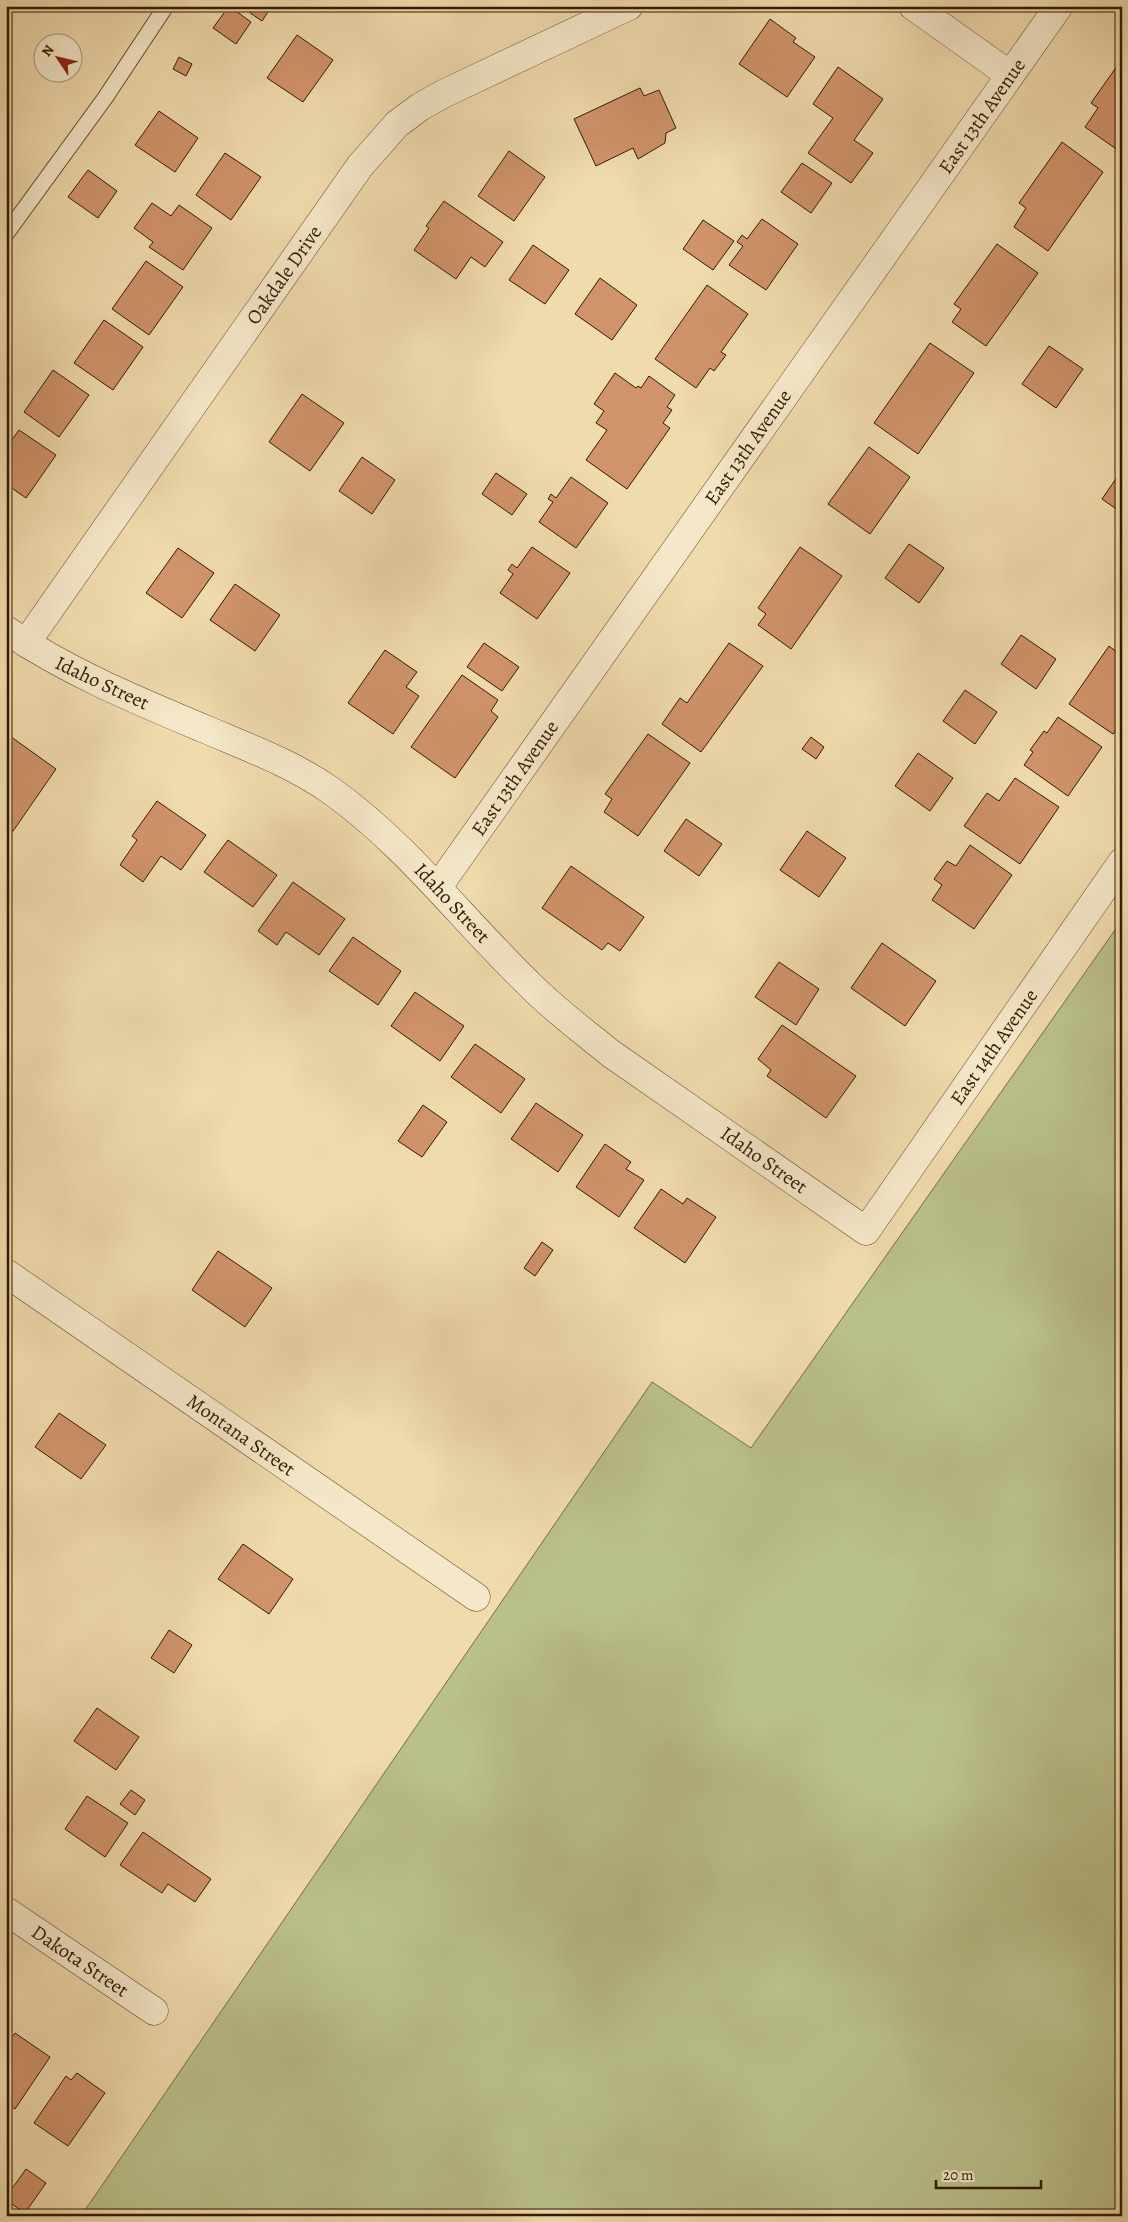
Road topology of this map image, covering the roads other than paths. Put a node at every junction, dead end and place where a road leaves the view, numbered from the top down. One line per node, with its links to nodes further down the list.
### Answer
1 (166, 6): 6 (lane)
2 (629, 6): 7 (street, Oakdale Drive)
3 (913, 6): 5 (street)
4 (1059, 6): 5 (street, East 13th Avenue)
5 (1010, 75): 9 (street, East 13th Avenue)
6 (6, 234)
7 (16, 637): 9 (street, Idaho Street)
8 (1122, 862): 10 (street, East 14th Avenue)
9 (438, 887): 10 (street, Idaho Street)
10 (866, 1231)
11 (6, 1273): 12 (street, Montana Street)
12 (476, 1598)
13 (6, 1911): 14 (street, Dakota Street)
14 (154, 2011)

